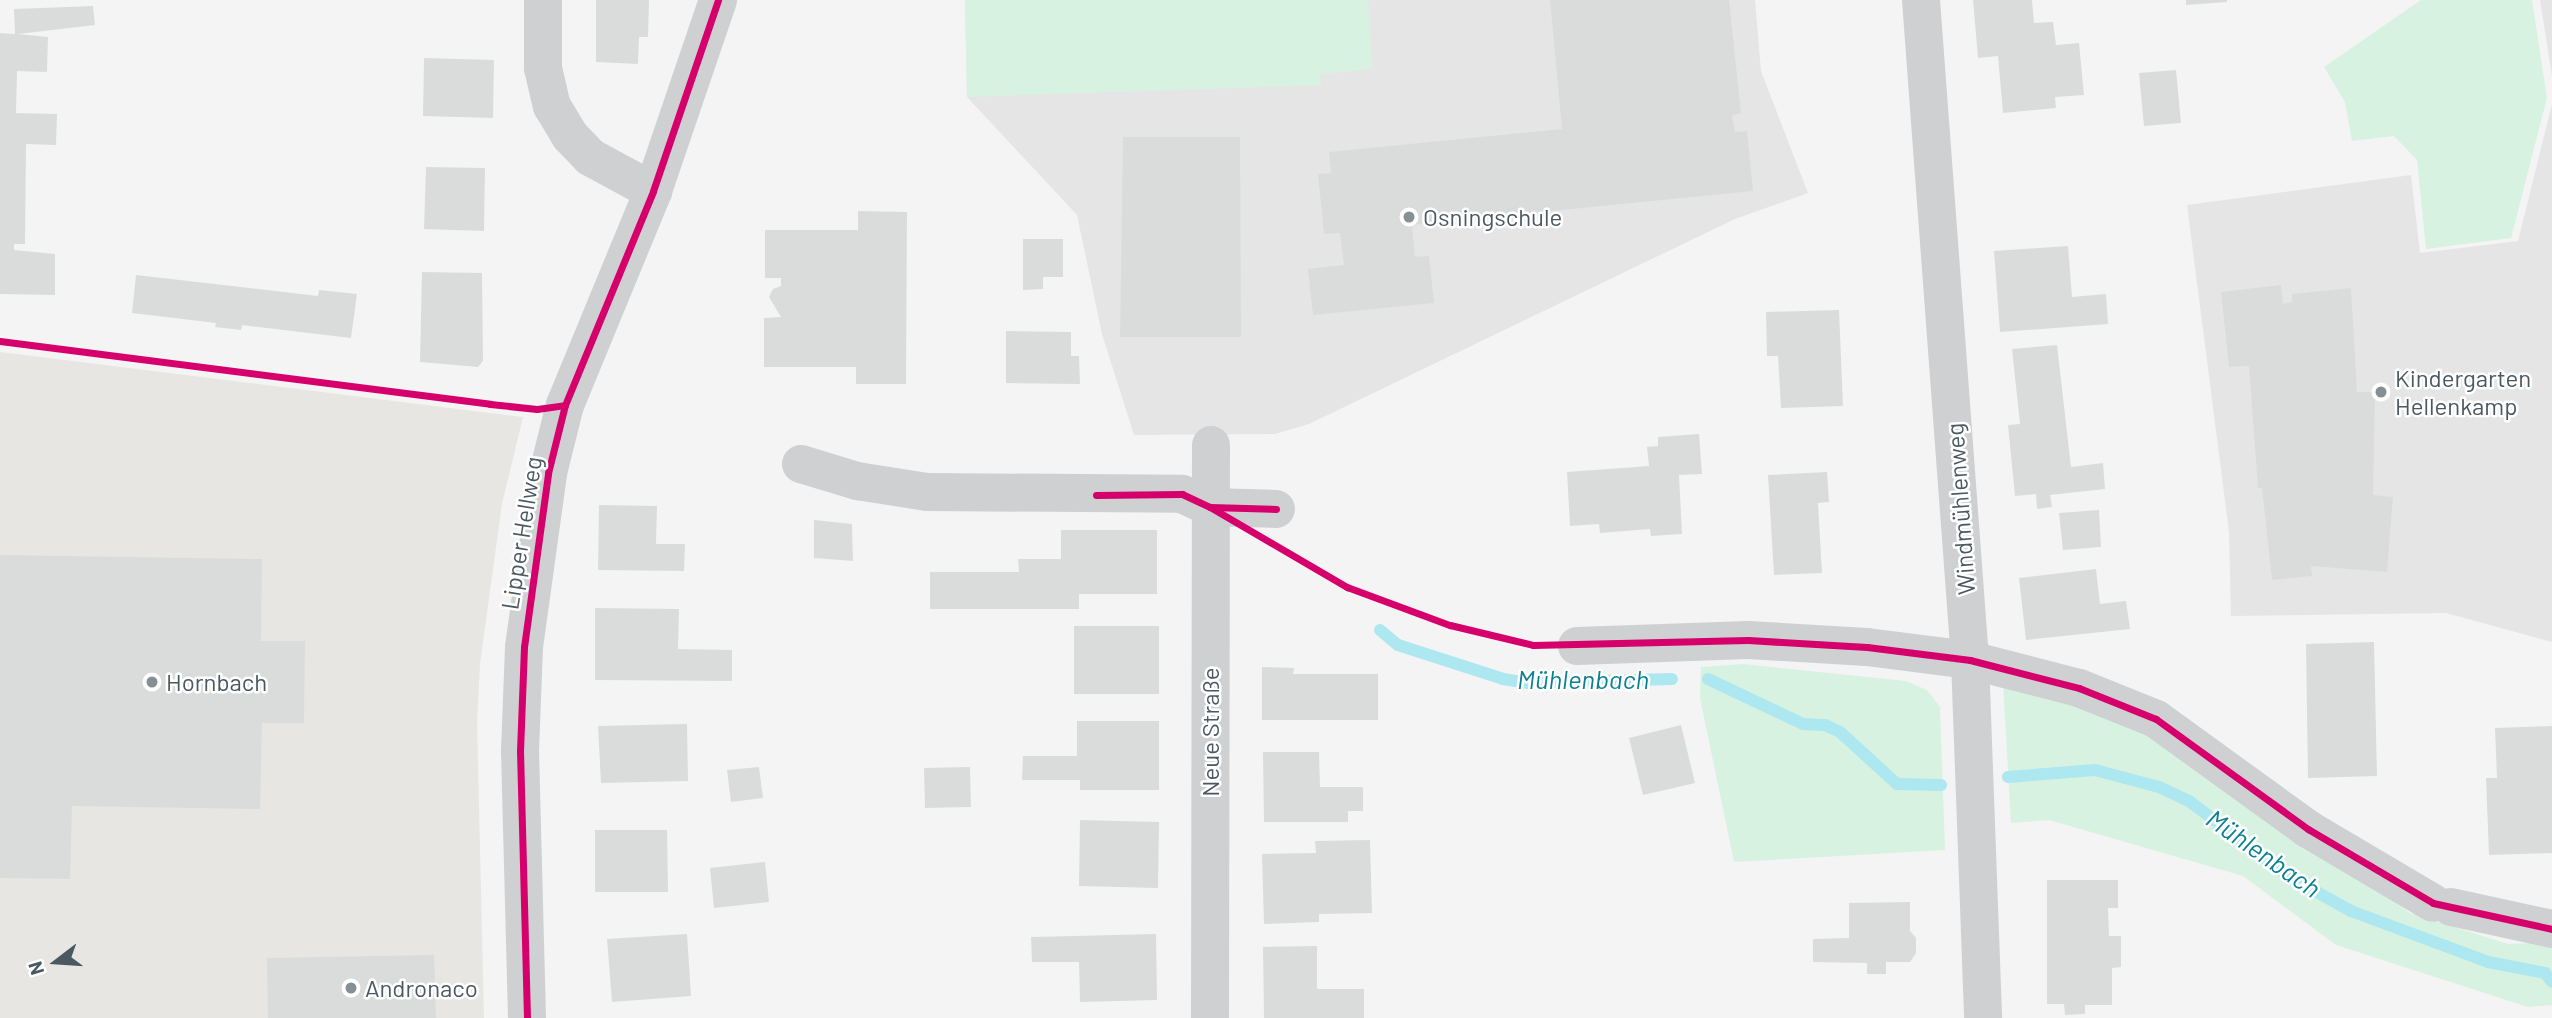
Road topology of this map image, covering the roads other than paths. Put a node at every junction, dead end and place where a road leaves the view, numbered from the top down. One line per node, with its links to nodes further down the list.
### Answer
1 (543, 0): 4 (street)
2 (718, 0): 4 (street, Lipper Hellweg)
3 (1921, 0): 10 (street, Windmühlenweg)
4 (653, 191): 12 (street, Lipper Hellweg)
5 (1211, 445): 7 (street, Neue Straße)
6 (801, 464): 7 (street)
7 (1210, 507): 8 (street); 13 (street, Neue Straße)
8 (1276, 509)
9 (1577, 646): 10 (street)
10 (1970, 660): 11 (street); 14 (street, Windmühlenweg)
11 (2552, 929)
12 (527, 1018)
13 (1210, 1018)
14 (1983, 1018)

